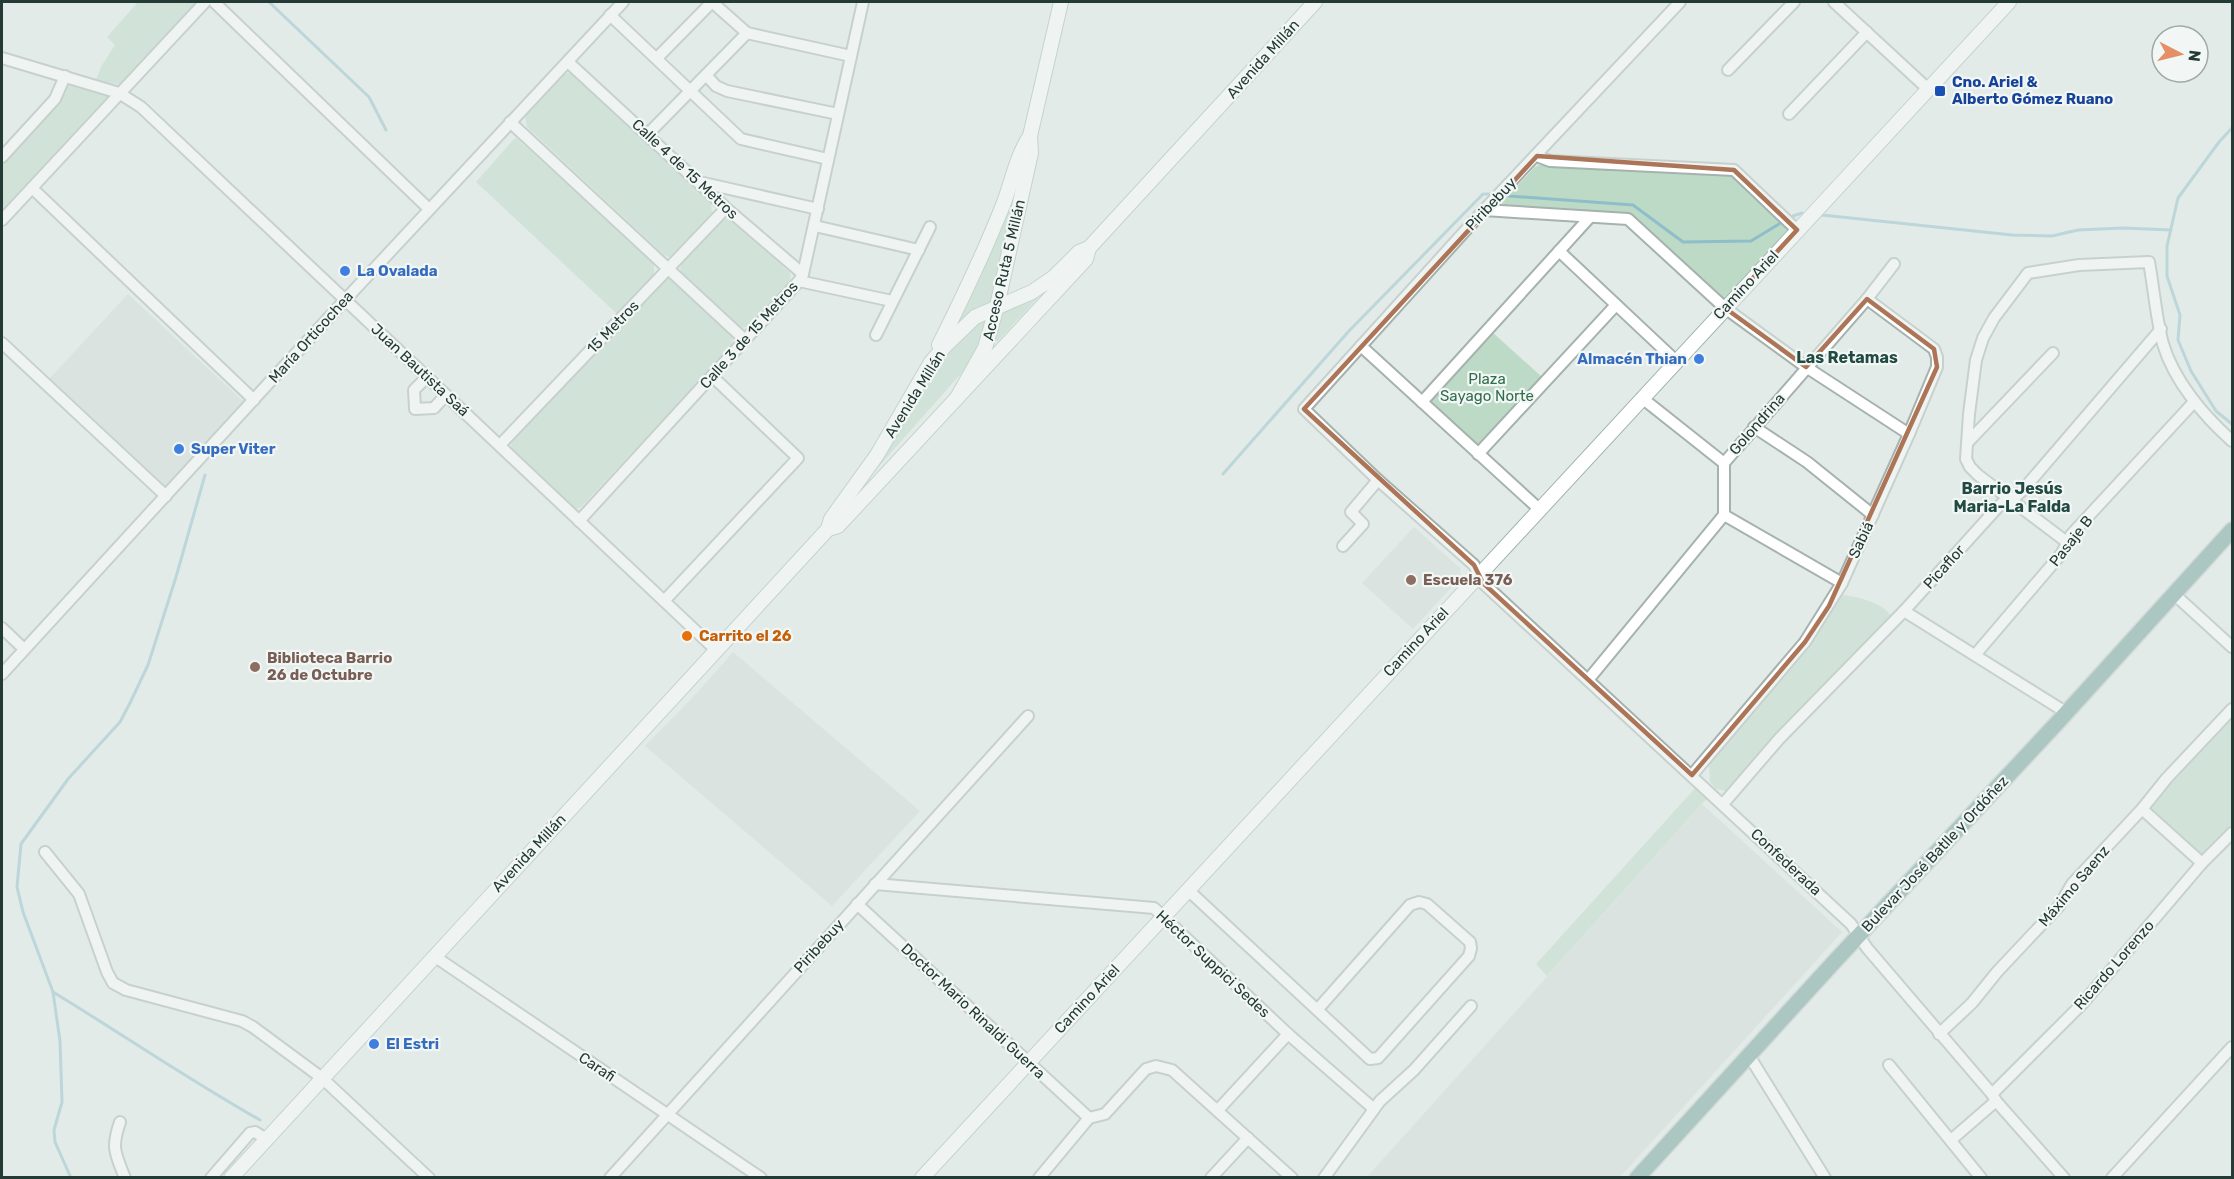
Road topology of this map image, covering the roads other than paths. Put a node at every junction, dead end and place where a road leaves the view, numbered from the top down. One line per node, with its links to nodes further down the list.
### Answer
1 (205, 2): 24 (street)
2 (214, 2): 36 (street)
3 (623, 2): 12 (street, María Orticochea)
4 (712, 2): 14 (street); 17 (street)
5 (863, 2): 15 (street, Calle 3 de 15 Metros)
6 (1061, 2): 29 (street, Acceso Ruta 5 Millán)
7 (1315, 2): 44 (street, Avenida Millán)
8 (1680, 2): 30 (street, Piribebuy)
9 (1794, 2): 19 (street)
10 (1834, 2): 13 (street)
11 (2009, 2): 22 (street, Camino Ariel)
12 (610, 15): 17 (street); 18 (street, María Orticochea)
13 (1867, 32): 22 (street); 26 (street)
14 (747, 33): 15 (street); 20 (street)
15 (851, 56): 25 (street, Calle 3 de 15 Metros)
16 (2, 58): 21 (street, Juan Bautista Saá)
17 (657, 58): 23 (street)
18 (568, 62): 27 (street, María Orticochea); 28 (street, Calle 4 de 15 Metros)
19 (1728, 70)
20 (706, 75): 23 (street); 25 (street)
21 (65, 76): 24 (street, Juan Bautista Saá); 31 (street)
22 (1928, 89): 43 (street, Camino Ariel)
23 (691, 92): 28 (street); 32 (street)
24 (119, 93): 34 (street); 51 (street, Juan Bautista Saá)
25 (838, 114): 32 (street, Calle 3 de 15 Metros)
26 (1789, 114)
27 (510, 122): 36 (street, María Orticochea); 48 (street)
28 (648, 134): 33 (street, Calle 4 de 15 Metros)
29 (1030, 136): 54 (street, Acceso Ruta 5 Millán); 63 (street, Acceso Ruta 5 Millán)
30 (1537, 156): 38 (street, Piribebuy); 43 (street)
31 (2, 157)
32 (828, 159): 37 (street, Calle 3 de 15 Metros)
33 (698, 182): 35 (street, Calle 4 de 15 Metros); 37 (street)
34 (32, 188): 40 (street); 70 (street)
35 (726, 208): 48 (street, 15 Metros); 49 (street, Calle 4 de 15 Metros)
36 (429, 209): 51 (street, María Orticochea)
37 (818, 209): 41 (street, Calle 3 de 15 Metros)
38 (1484, 210): 39 (street); 60 (street, Piribebuy)
39 (1590, 217): 46 (street); 55 (street)
40 (2, 220)
41 (815, 226): 45 (street); 49 (street, Calle 3 de 15 Metros)
42 (930, 227): 45 (street)
43 (1797, 230): 55 (street, Camino Ariel)
44 (1089, 248): 54 (street, Avenida Millán); 68 (street, Avenida Millán)
45 (919, 250): 52 (street)
46 (1559, 251): 53 (street); 71 (street)
47 (1894, 264): 50 (street, Golondrina)
48 (669, 268): 58 (street); 78 (street, 15 Metros)
49 (801, 278): 52 (street); 58 (street, Calle 3 de 15 Metros)
50 (1867, 299): 64 (street, Golondrina); 75 (street, Sabiá)
51 (345, 300): 66 (street, Juan Bautista Saá); 70 (street, María Orticochea)
52 (892, 301): 57 (street)
53 (1616, 305): 62 (street); 79 (street)
54 (997, 306): 63 (street, Avenida Millán); 68 (street, Acceso Ruta 5 Millán)
55 (1725, 308): 62 (street, Camino Ariel); 64 (street)
56 (2161, 329): 72 (street); 77 (street); 83 (street, Picaflor)
57 (876, 335)
58 (745, 340): 65 (street, Calle 3 de 15 Metros)
59 (2, 343): 82 (street)
60 (1361, 346): 71 (street); 73 (street, Piribebuy)
61 (2053, 353): 77 (street)
62 (1676, 361): 69 (street, Camino Ariel)
63 (931, 362): 88 (street, Avenida Millán)
64 (1806, 367): 74 (street, Golondrina); 75 (street)
65 (711, 376): 87 (street, Calle 3 de 15 Metros); 95 (street)
66 (427, 377): 67 (street, Juan Bautista Saá); 67 (street)
67 (446, 395): 78 (street, Juan Bautista Saá)
68 (957, 398): 88 (street, Avenida Millán)
69 (1641, 399): 80 (street); 84 (street, Camino Ariel)
70 (254, 400): 82 (street, María Orticochea)
71 (1422, 402): 79 (street)
72 (2194, 402): 76 (street); 90 (street, Pasaje B)
73 (1304, 409): 81 (street, Confederada)
74 (1754, 427): 80 (street, Golondrina); 86 (street)
75 (1910, 434): 86 (street, Sabiá)
76 (2232, 441)
77 (1968, 442): 83 (street)
78 (500, 445): 87 (street, Juan Bautista Saá)
79 (1478, 454): 84 (street)
80 (1724, 463): 85 (street, Golondrina)
81 (1378, 480): 91 (street); 92 (street, Confederada)
82 (166, 496): 99 (street, María Orticochea)
83 (2008, 498): 90 (street); 96 (street, Picaflor)
84 (1539, 509): 92 (street, Camino Ariel)
85 (1724, 515): 93 (street); 103 (street)
86 (1873, 515): 93 (street, Sabiá)
87 (579, 521): 95 (street, Juan Bautista Saá)
88 (828, 529): 100 (street, Avenida Millán)
89 (2232, 530): 94 (main road, Bulevar José Batlle y Ordóñez)
90 (2068, 543): 101 (street, Pasaje B)
91 (1343, 546)
92 (1478, 574): 103 (street, Confederada); 114 (street, Camino Ariel)
93 (1842, 583): 107 (street, Sabiá)
94 (2174, 594): 98 (street); 105 (main road, Bulevar José Batlle y Ordóñez)
95 (664, 601): 100 (street, Juan Bautista Saá)
96 (1904, 611): 101 (street); 108 (street, Picaflor)
97 (2, 628): 99 (street)
98 (2232, 647)
99 (24, 649): 102 (street, María Orticochea)
100 (717, 651): 118 (street, Avenida Millán)
101 (1976, 656): 105 (street)
102 (2, 674)
103 (1588, 680): 107 (street, Confederada)
104 (2232, 709): 109 (street, Máximo Saenz)
105 (2067, 713): 117 (main road, Bulevar José Batlle y Ordóñez)
106 (1028, 716): 113 (street, Piribebuy)
107 (1692, 775): 108 (street, Confederada)
108 (1723, 804): 117 (street, Confederada)
109 (2142, 808): 112 (street); 122 (street, Máximo Saenz)
110 (2232, 833): 112 (street, Ricardo Lorenzo)
111 (45, 852): 127 (street)
112 (2202, 863): 128 (street, Ricardo Lorenzo)
113 (875, 884): 115 (street, Piribebuy); 116 (street, Héctor Suppici Sedes)
114 (1188, 890): 116 (street, Camino Ariel); 120 (street)
115 (857, 904): 125 (street, Doctor Mario Rinaldi Guerra); 131 (street, Piribebuy)
116 (1163, 916): 121 (street, Héctor Suppici Sedes); 125 (street, Camino Ariel)
117 (1859, 935): 122 (street, Confederada); 124 (main road, Bulevar José Batlle y Ordóñez)
118 (434, 956): 127 (street, Avenida Millán); 131 (street, Carafi)
119 (1471, 1006): 130 (street)
120 (1317, 1010): 120 (street)
121 (1288, 1034): 129 (street); 130 (street, Héctor Suppici Sedes)
122 (1939, 1034): 128 (street, Confederada)
123 (2232, 1047): 152 (street)
124 (1748, 1054): 137 (street); 149 (main road, Bulevar José Batlle y Ordóñez)
125 (1029, 1063): 132 (street, Doctor Mario Rinaldi Guerra); 144 (street, Camino Ariel)
126 (1889, 1065): 136 (street)
127 (322, 1078): 135 (street, Avenida Millán); 141 (street)
128 (1994, 1097): 136 (street, Ricardo Lorenzo); 151 (street, Confederada)
129 (1218, 1110): 132 (street); 134 (street)
130 (1374, 1110): 148 (street)
131 (667, 1114): 142 (street, Piribebuy); 143 (street, Carafi)
132 (1089, 1118): 145 (street)
133 (120, 1122): 138 (street)
134 (1248, 1138): 146 (street); 147 (street)
135 (266, 1139): 139 (street); 140 (street, Avenida Millán)
136 (1951, 1140): 150 (street)
137 (1822, 1176)
138 (125, 1178)
139 (211, 1178)
140 (231, 1178)
141 (429, 1178)
142 (610, 1178)
143 (761, 1178)
144 (922, 1178)
145 (1039, 1178)
146 (1211, 1178)
147 (1292, 1178)
148 (1324, 1178)
149 (1637, 1178)
150 (1981, 1178)
151 (2064, 1178)
152 (2112, 1178)

